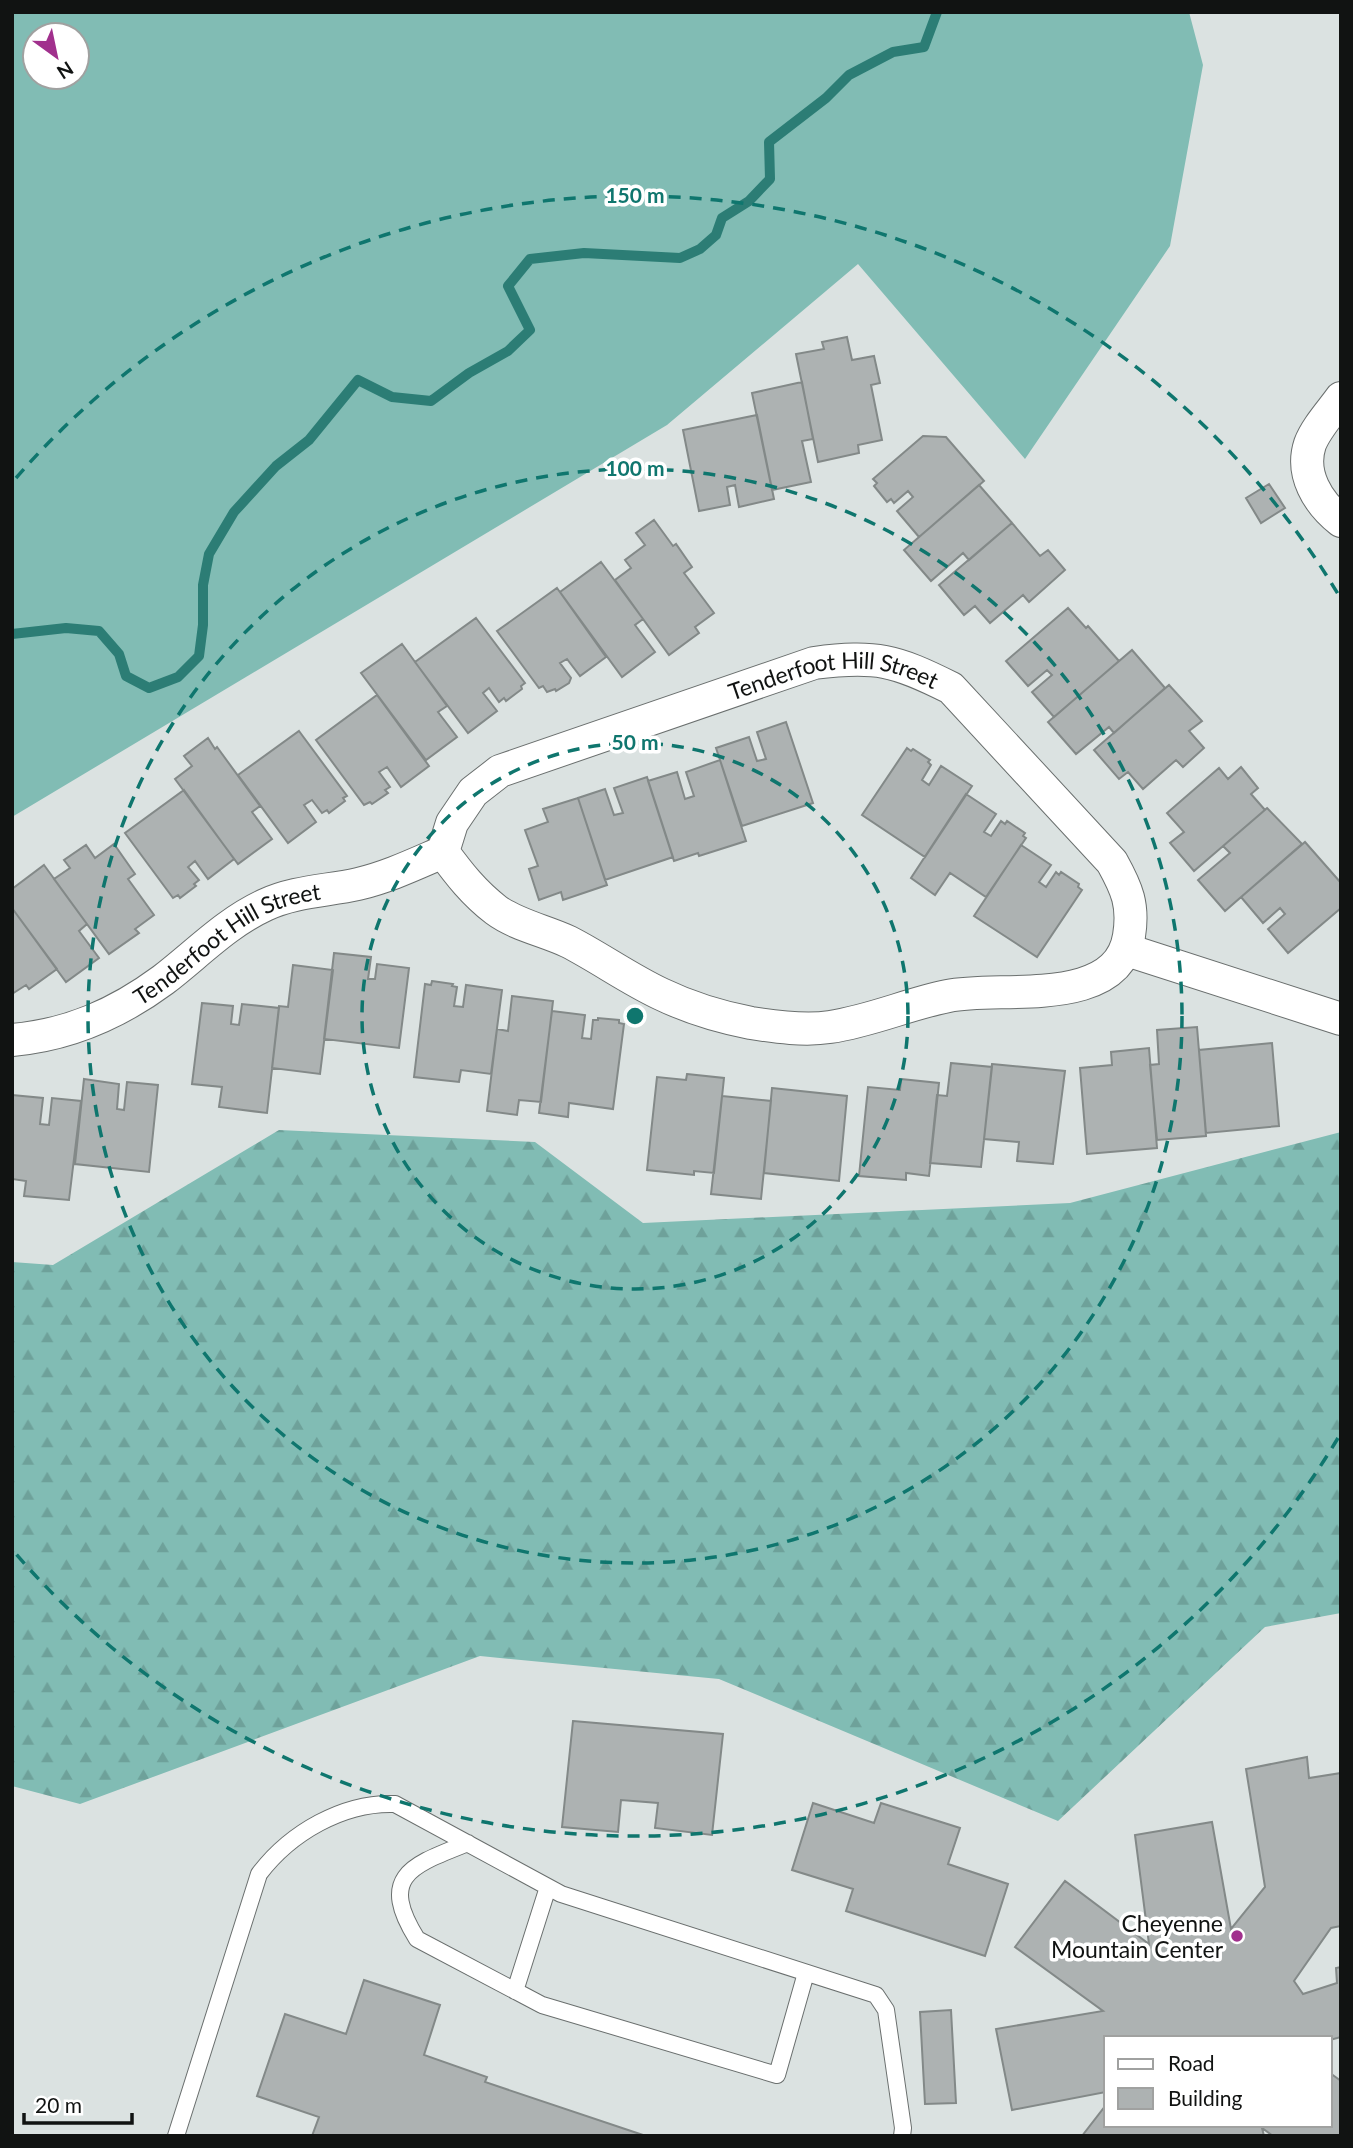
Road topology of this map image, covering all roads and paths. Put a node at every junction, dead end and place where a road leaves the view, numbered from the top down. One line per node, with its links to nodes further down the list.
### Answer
1 (1341, 398): 2 (street)
2 (1341, 521)
3 (443, 852): 4 (street); 4 (street, Tenderfoot Hill Street); 6 (street, Tenderfoot Hill Street)
4 (1127, 950): 5 (street)
5 (1341, 1019)
6 (12, 1040)
7 (468, 1843): 8 (lane); 10 (lane); 11 (lane)
8 (548, 1887): 9 (lane); 10 (lane)
9 (806, 1973): 10 (lane); 12 (lane)
10 (514, 1991)
11 (176, 2136)
12 (902, 2136)

